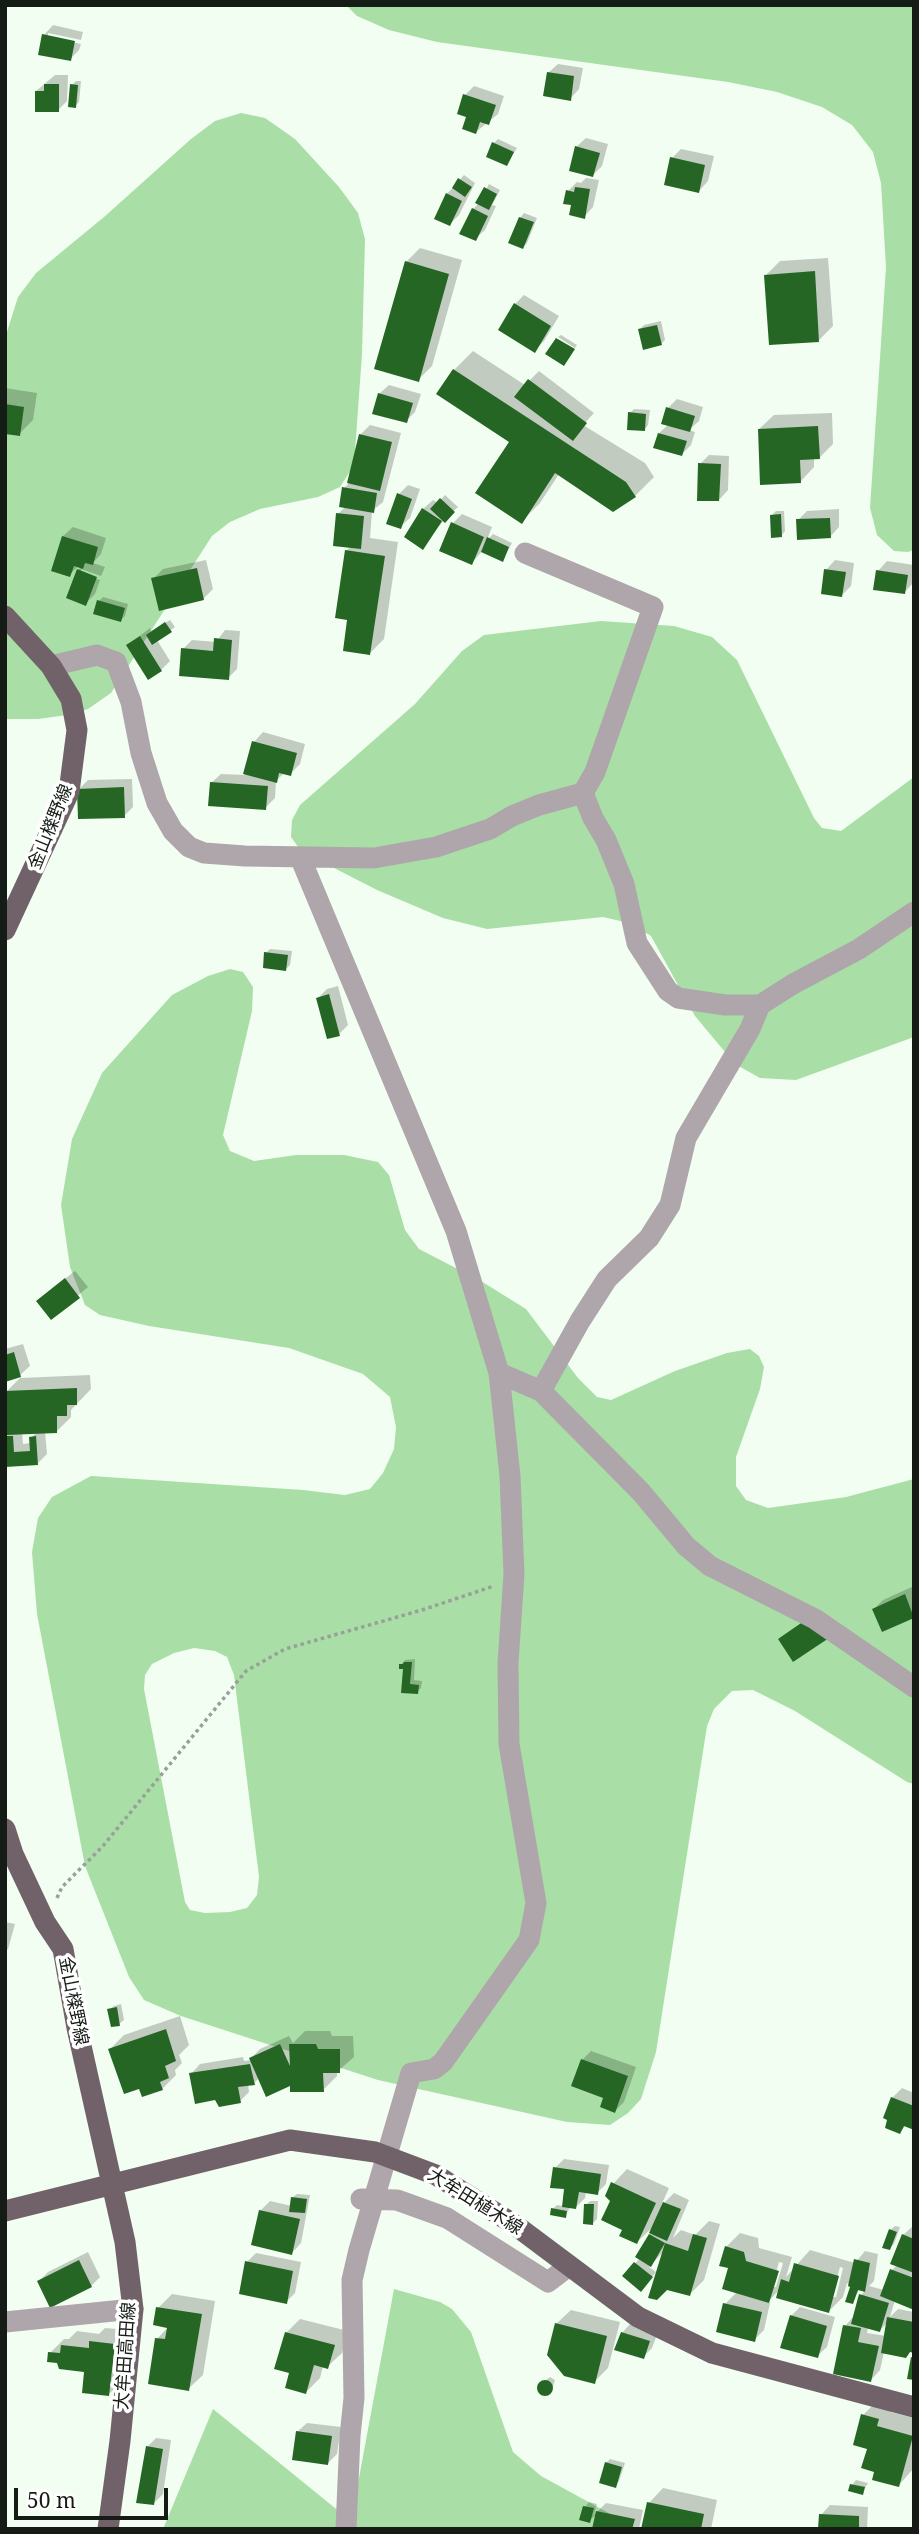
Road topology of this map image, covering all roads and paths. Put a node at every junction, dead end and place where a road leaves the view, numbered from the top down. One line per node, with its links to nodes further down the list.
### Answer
1 (525, 553): 4 (street)
2 (5, 616): 3 (main road, 金山檪野線)
3 (51, 666): 5 (street); 7 (main road, 金山檪野線)
4 (583, 793): 5 (street); 8 (street)
5 (300, 858): 9 (street)
6 (914, 912): 8 (street)
7 (5, 930)
8 (760, 1005): 10 (street)
9 (499, 1373): 10 (street); 11 (street)
10 (541, 1391): 12 (street)
11 (514, 1579): 14 (path); 18 (street)
12 (914, 1687)
13 (5, 1829): 14 (main road, 金山檪野線)
14 (45, 1922): 15 (main road, 金山檪野線)
15 (114, 2184): 16 (main road, 大牟田植木線); 17 (main road, 大牟田植木線); 19 (main road, 大牟田高田線)
16 (5, 2211)
17 (569, 2266): 18 (street); 21 (main road, 大牟田植木線)
18 (352, 2280): 23 (street)
19 (133, 2309): 20 (street); 22 (main road, 大牟田高田線)
20 (5, 2322)
21 (914, 2407)
22 (108, 2529)
23 (346, 2529)

